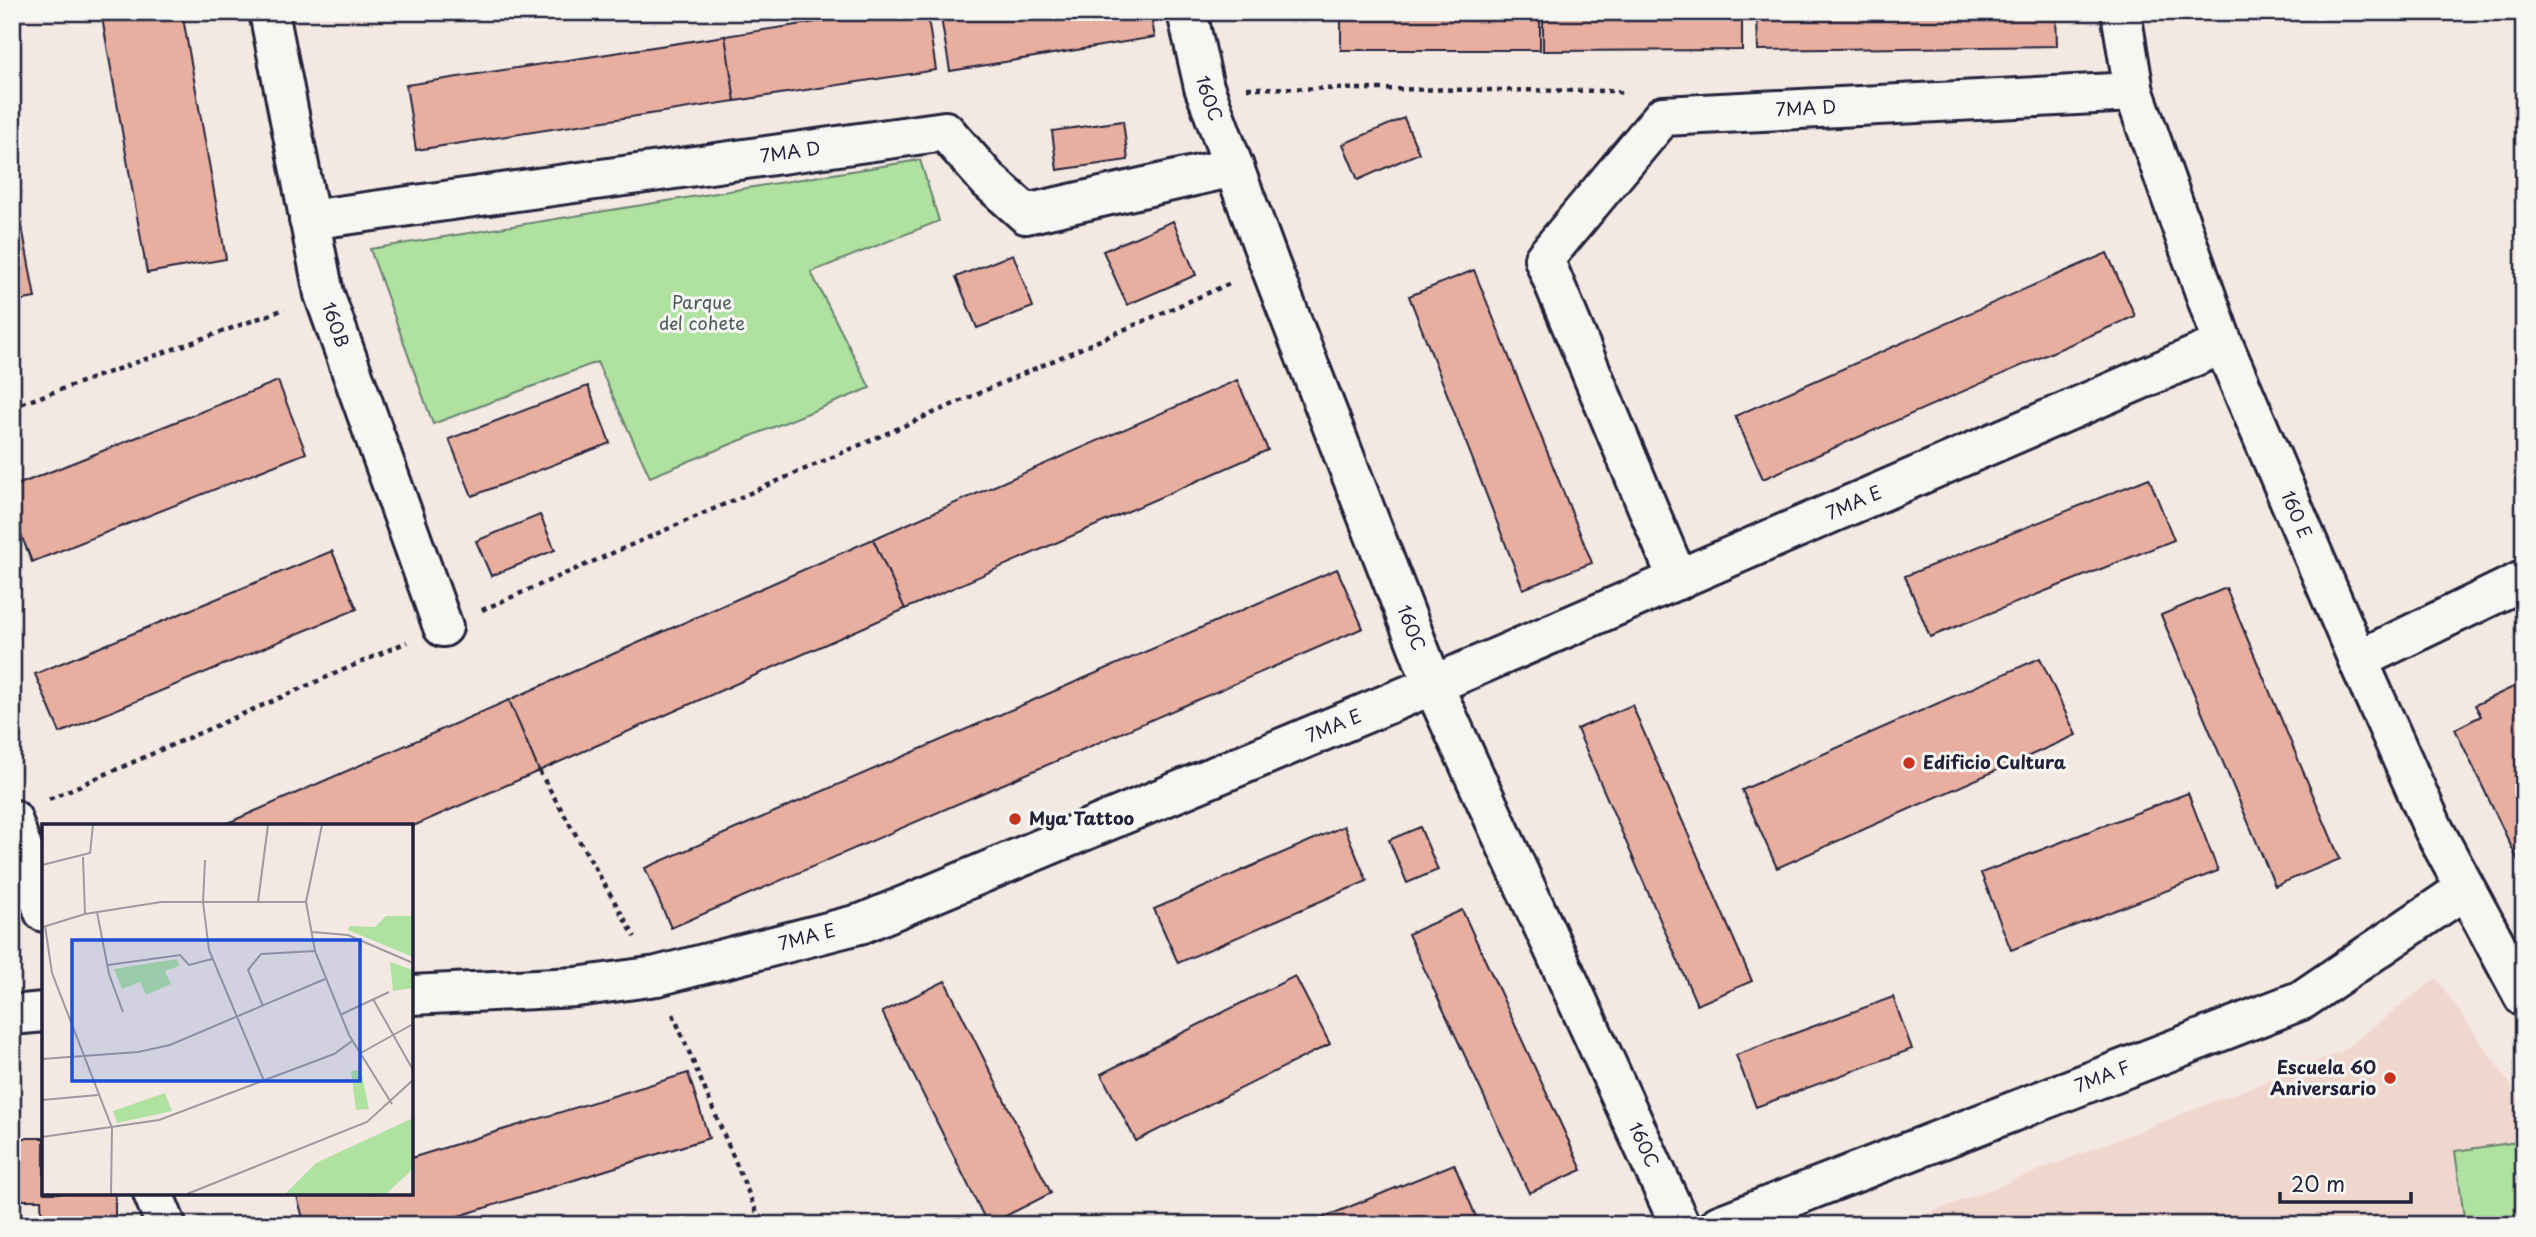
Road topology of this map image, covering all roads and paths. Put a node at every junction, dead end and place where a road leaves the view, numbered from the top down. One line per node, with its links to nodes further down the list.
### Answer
1 (269, 12): 8 (street, 160B)
2 (1187, 12): 4 (street, 160C)
3 (2121, 12): 5 (street, 160 E)
4 (1204, 87): 6 (path); 7 (street, 160C)
5 (2134, 92): 6 (street, 7MA D); 11 (street, 160 E)
6 (1663, 116): 13 (street)
7 (1234, 167): 8 (street, 7MA D); 9 (street, 160C)
8 (309, 220): 10 (street, 160B)
9 (1270, 265): 15 (path); 17 (street, 160C)
10 (324, 294): 12 (path); 15 (street, 160B)
11 (2223, 344): 13 (street, 7MA E); 16 (street, 160 E)
12 (12, 407)
13 (1678, 580): 17 (street, 7MA E)
14 (2524, 580): 16 (street)
15 (443, 627): 18 (path)
16 (2358, 660): 19 (street, 160 E)
17 (1433, 684): 21 (street, 7MA E); 27 (street, 160C)
18 (25, 811): 20 (street)
19 (2465, 889): 22 (street, 160 E); 28 (street, 7MA F)
20 (42, 901)
21 (413, 995)
22 (2524, 996)
23 (42, 1012): 24 (street)
24 (12, 1015)
25 (154, 1195): 26 (street)
26 (166, 1225)
27 (1680, 1225)
28 (1719, 1225)

